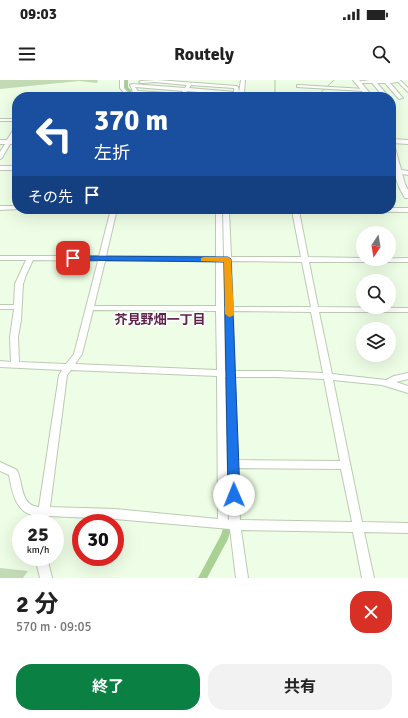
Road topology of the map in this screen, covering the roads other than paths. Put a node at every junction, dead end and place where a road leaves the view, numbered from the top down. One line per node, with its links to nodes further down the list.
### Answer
1 (122, 80): 17 (street)
2 (129, 80): 18 (street)
3 (243, 80): 21 (street)
4 (299, 80): 12 (street)
5 (398, 80): 8 (street); 16 (street)
6 (357, 81): 7 (street); 15 (main road)
7 (373, 81): 8 (street); 23 (street)
8 (385, 81): 24 (street)
9 (328, 82): 13 (street)
10 (190, 84): 11 (street); 14 (street); 20 (street)
11 (132, 85): 14 (street); 18 (street)
12 (299, 86): 13 (street); 22 (street)
13 (323, 87): 15 (street)
14 (186, 90): 19 (street)
15 (364, 90)
16 (408, 91)
17 (126, 92)
18 (134, 92)
19 (203, 92)
20 (237, 92)
21 (239, 92)
22 (302, 92)
23 (383, 92)
24 (395, 92)
25 (396, 93): 27 (street)
26 (396, 98): 27 (street)
27 (401, 98): 28 (street)
28 (408, 98)
29 (0, 120): 30 (street)
30 (12, 120)
31 (12, 137): 34 (street)
32 (396, 141): 35 (street)
33 (0, 142): 34 (street)
34 (9, 142): 36 (street)
35 (408, 142)
36 (0, 157)
37 (0, 168): 38 (street)
38 (12, 168)
39 (396, 170): 40 (street)
40 (408, 173)
41 (396, 174): 42 (main road)
42 (408, 196)
43 (0, 208): 44 (street)
44 (12, 208)
45 (396, 210): 46 (street)
46 (408, 210)
47 (113, 214): 53 (street)
48 (219, 214): 54 (street)
49 (226, 214): 54 (street)
50 (296, 214): 55 (street)
51 (0, 258): 52 (street)
52 (30, 258): 53 (street); 58 (street)
53 (101, 259): 54 (street); 59 (street)
54 (223, 259): 55 (street); 60 (street); 61 (street)
55 (305, 259): 56 (street); 62 (street)
56 (408, 260)
57 (0, 307): 58 (street)
58 (18, 307): 65 (street)
59 (90, 308): 61 (street); 66 (street)
60 (229, 308): 61 (street); 62 (street); 67 (street)
61 (220, 309): 67 (street)
62 (314, 309): 63 (street); 68 (street)
63 (408, 310)
64 (0, 364): 65 (street)
65 (15, 364): 66 (street)
66 (69, 366): 67 (street); 77 (street)
67 (226, 374): 68 (street); 72 (street); 73 (street)
68 (327, 376): 70 (street); 75 (street)
69 (408, 376): 70 (street)
70 (387, 383): 71 (street)
71 (408, 390)
72 (221, 450): 73 (street); 78 (street)
73 (233, 450): 74 (street)
74 (233, 464): 75 (street); 79 (street)
75 (344, 465): 80 (street)
76 (0, 466): 77 (street)
77 (43, 512): 78 (street)
78 (223, 524): 79 (street)
79 (235, 526): 80 (street); 84 (street)
80 (357, 528): 81 (street); 85 (street)
81 (408, 528)
82 (43, 566): 83 (street)
83 (46, 578)
84 (242, 578)
85 (368, 578)

